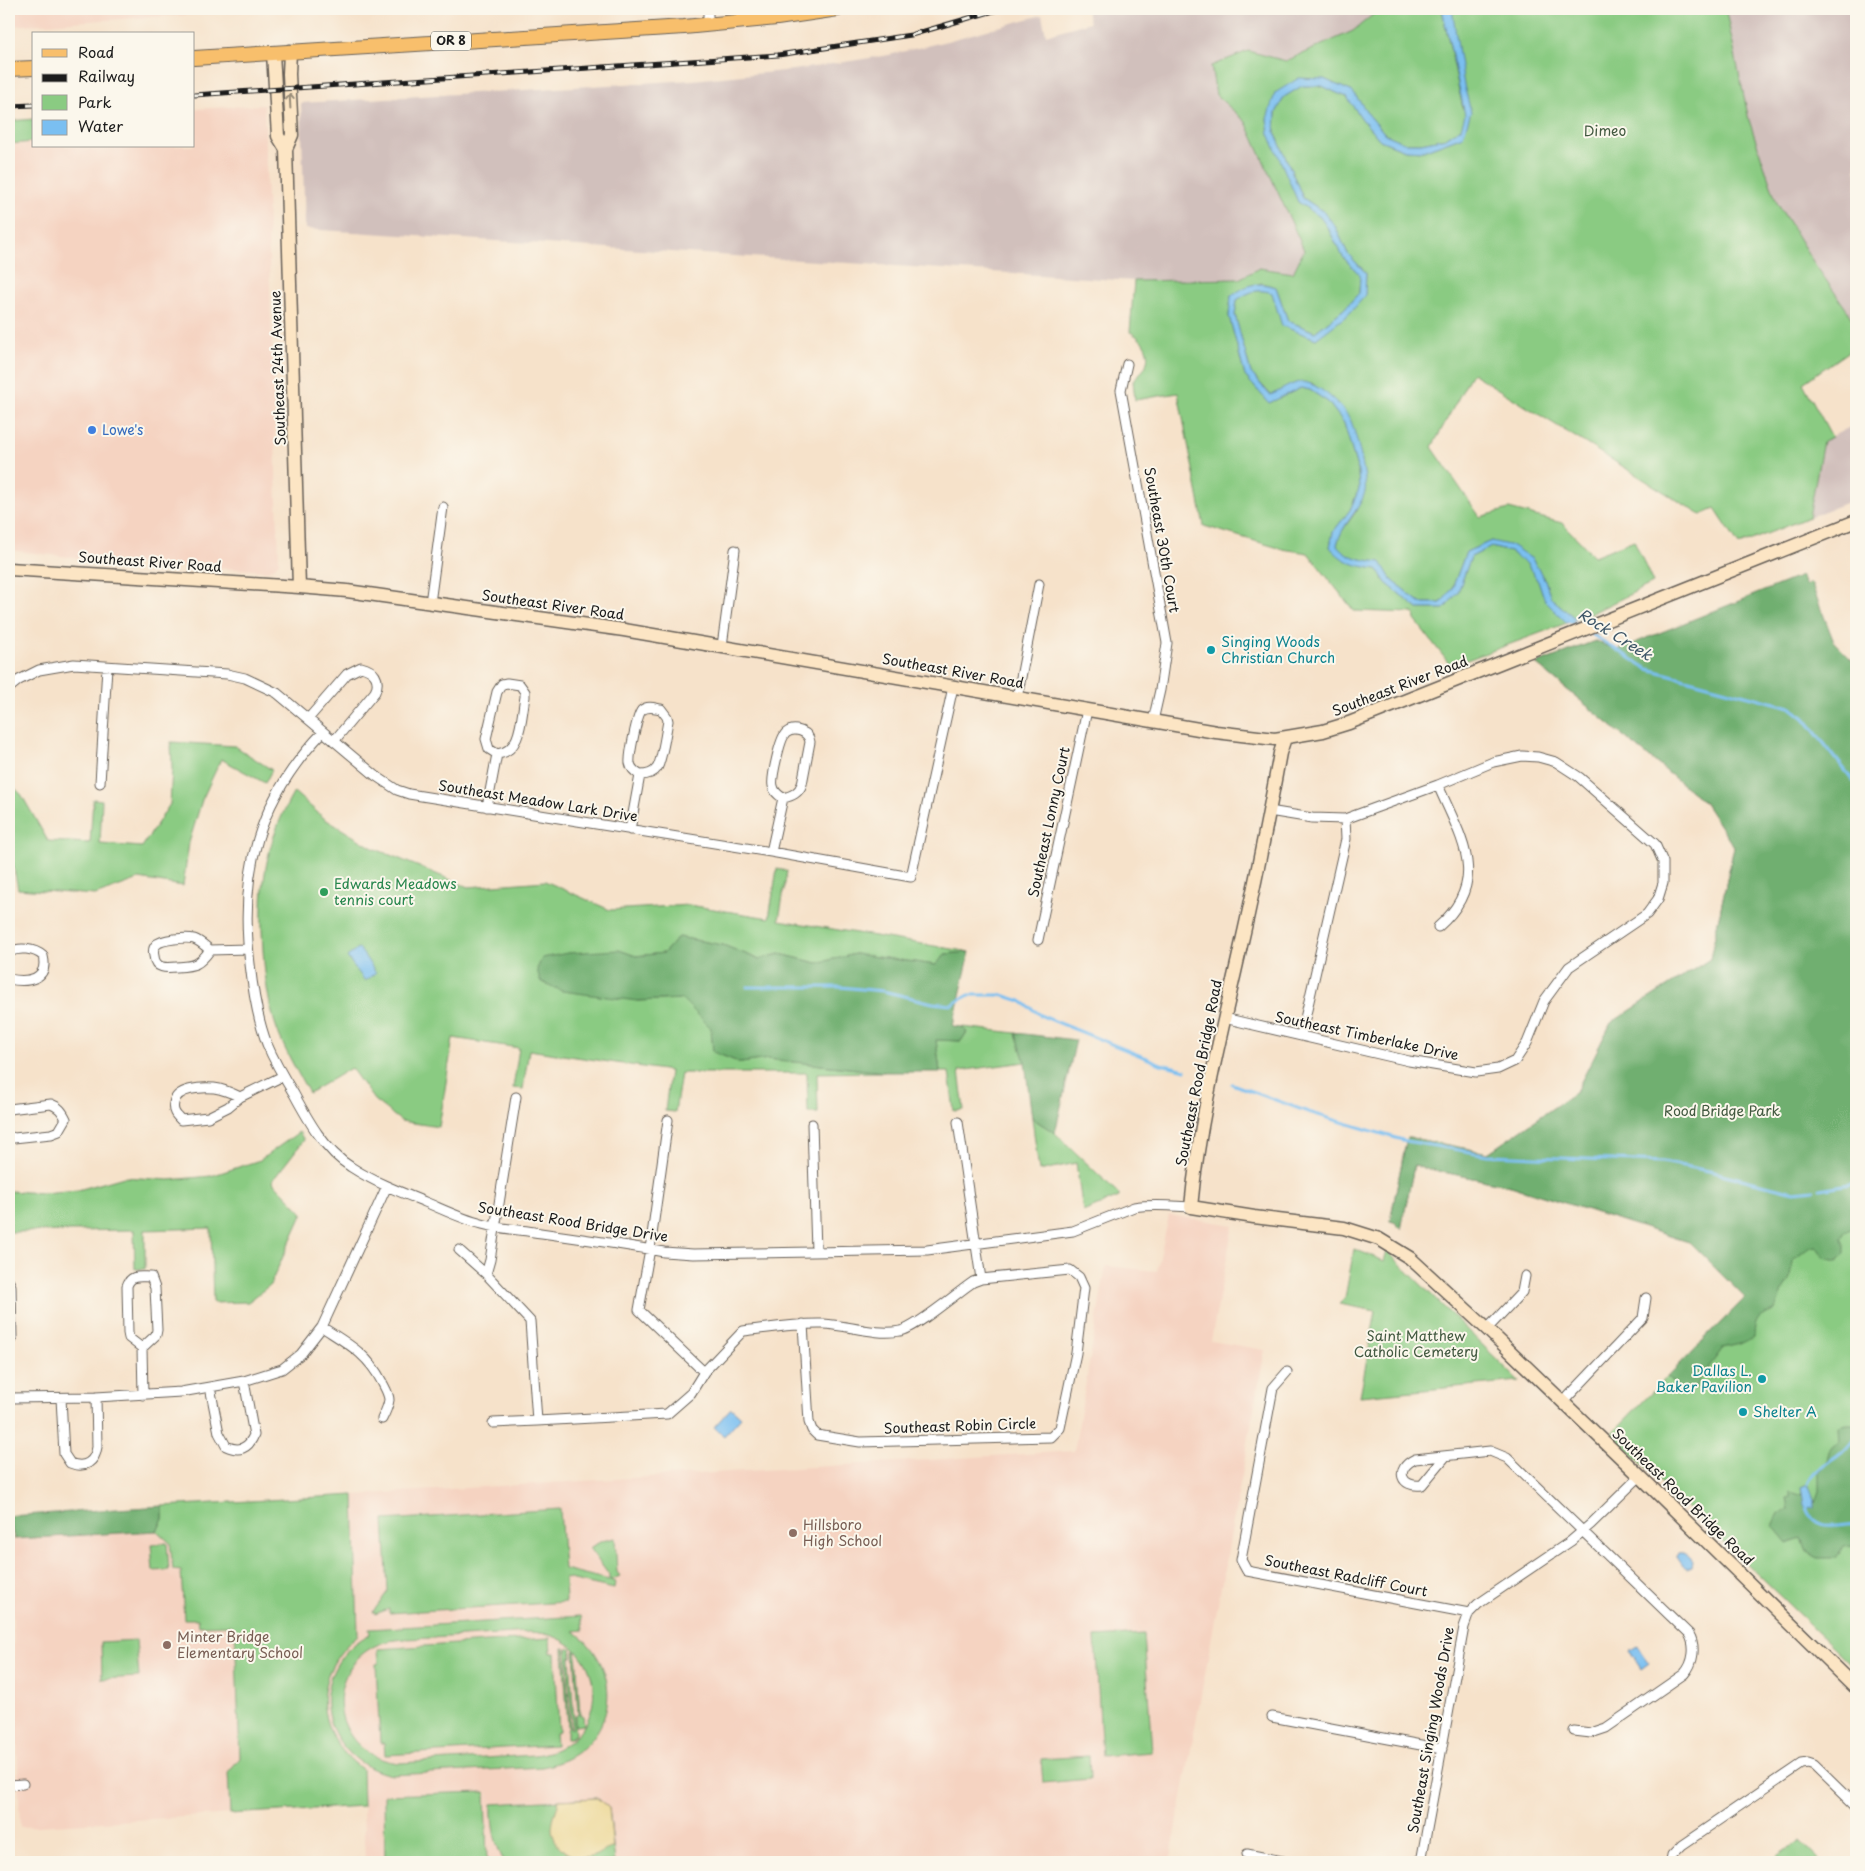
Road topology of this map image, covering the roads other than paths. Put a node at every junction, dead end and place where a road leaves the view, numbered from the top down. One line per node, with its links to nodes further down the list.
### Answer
1 (708, 9): 3 (street)
2 (838, 9): 3 (main road, OR 8)
3 (708, 25): 4 (main road, OR 8)
4 (290, 51): 5 (main road, OR 8); 9 (street, Southeast 24th Avenue, one-way to 4)
5 (273, 53): 6 (main road, OR 8); 9 (street, Southeast 24th Avenue)
6 (195, 58)
7 (32, 68): 8 (main road)
8 (9, 69)
9 (286, 149): 16 (street, Southeast 24th Avenue)
10 (1127, 364): 25 (street, Southeast 30th Court)
11 (443, 507): 17 (street)
12 (1856, 521): 27 (street, Southeast River Road)
13 (735, 550): 18 (street)
14 (9, 569): 16 (street, Southeast River Road)
15 (1039, 584): 22 (street)
16 (299, 587): 17 (street, Southeast River Road)
17 (430, 602): 18 (street, Southeast River Road)
18 (722, 646): 20 (street, Southeast River Road)
19 (107, 667): 21 (street, Southeast Meadow Lark Drive); 24 (street, Southeast Meadow Lark Drive); 31 (street)
20 (953, 687): 22 (street, Southeast River Road); 38 (street, Southeast Meadow Lark Drive)
21 (9, 688)
22 (1018, 698): 23 (street, Southeast River Road)
23 (1087, 710): 25 (street, Southeast River Road); 40 (street, Southeast Lonny Court)
24 (308, 720): 26 (street, Southeast Meadow Lark Drive); 28 (street)
25 (1153, 721): 27 (street, Southeast River Road)
26 (323, 732): 28 (street, Southeast Meadow Lark Drive); 41 (street, Southeast Rood Bridge Drive)
27 (1285, 738): 35 (street, Southeast Rood Bridge Road)
28 (334, 741): 34 (street, Southeast Meadow Lark Drive)
29 (497, 754): 29 (street); 34 (street)
30 (640, 775): 30 (street); 37 (street)
31 (100, 783)
32 (1438, 785): 36 (street, Southeast Timberlake Drive); 39 (street); 46 (street, Southeast Timberlake Drive)
33 (783, 798): 33 (street); 38 (street)
34 (487, 807): 37 (street, Southeast Meadow Lark Drive)
35 (1269, 811): 36 (street, Southeast Timberlake Drive); 45 (street, Southeast Rood Bridge Road)
36 (1345, 819): 46 (street)
37 (630, 830): 38 (street, Southeast Meadow Lark Drive)
38 (771, 852)
39 (1438, 927)
40 (1038, 940)
41 (248, 949): 42 (street); 47 (street, Southeast Rood Bridge Drive)
42 (210, 950): 42 (street)
43 (9, 952): 44 (street)
44 (9, 979)
45 (1224, 1018): 46 (street, Southeast Timberlake Drive); 56 (street, Southeast Rood Bridge Road)
46 (1301, 1036)
47 (283, 1076): 49 (street); 55 (street, Southeast Rood Bridge Drive)
48 (516, 1096): 57 (street)
49 (240, 1097): 49 (street)
50 (9, 1109): 54 (street)
51 (668, 1120): 59 (street)
52 (958, 1122): 58 (street)
53 (812, 1124): 61 (street)
54 (9, 1136)
55 (387, 1186): 57 (street, Southeast Rood Bridge Drive); 68 (street)
56 (1191, 1207): 58 (street, Southeast Rood Bridge Drive); 69 (street, Southeast Rood Bridge Road)
57 (495, 1226): 59 (street, Southeast Rood Bridge Drive); 62 (street)
58 (976, 1244): 61 (street, Southeast Rood Bridge Drive); 64 (street)
59 (650, 1249): 61 (street, Southeast Rood Bridge Drive); 72 (street)
60 (459, 1250): 62 (street)
61 (816, 1251)
62 (486, 1274): 82 (street)
63 (1525, 1276): 69 (street)
64 (981, 1279): 67 (street); 67 (street, Southeast Robin Circle)
65 (9, 1282): 70 (street)
66 (1646, 1298): 80 (street)
67 (803, 1324): 72 (street)
68 (322, 1327): 74 (street); 81 (street)
69 (1487, 1329): 80 (street, Southeast Rood Bridge Road)
70 (9, 1342)
71 (142, 1348): 71 (street); 76 (street)
72 (704, 1372): 82 (street)
73 (1286, 1372): 87 (street, Southeast Radcliff Court)
74 (244, 1381): 75 (street); 75 (street)
75 (210, 1387): 76 (street)
76 (143, 1395): 77 (street)
77 (96, 1397): 79 (street); 79 (street)
78 (9, 1398): 79 (street)
79 (61, 1398)
80 (1562, 1402): 85 (street, Southeast Rood Bridge Road)
81 (382, 1419)
82 (537, 1421): 83 (street)
83 (493, 1423)
84 (1446, 1456): 84 (street); 86 (street)
85 (1640, 1476): 86 (street, Southeast Singing Woods Drive); 88 (street, Southeast Rood Bridge Road)
86 (1583, 1531): 87 (street, Southeast Singing Woods Drive); 90 (street)
87 (1469, 1613): 91 (street, Southeast Singing Woods Drive)
88 (1856, 1688)
89 (1272, 1717): 91 (street)
90 (1574, 1731)
91 (1442, 1749): 97 (street, Southeast Singing Woods Drive)
92 (23, 1784): 93 (street)
93 (9, 1785)
94 (1856, 1806): 98 (street)
95 (1247, 1854): 96 (street)
96 (1287, 1862)
97 (1421, 1862)
98 (1671, 1862)

